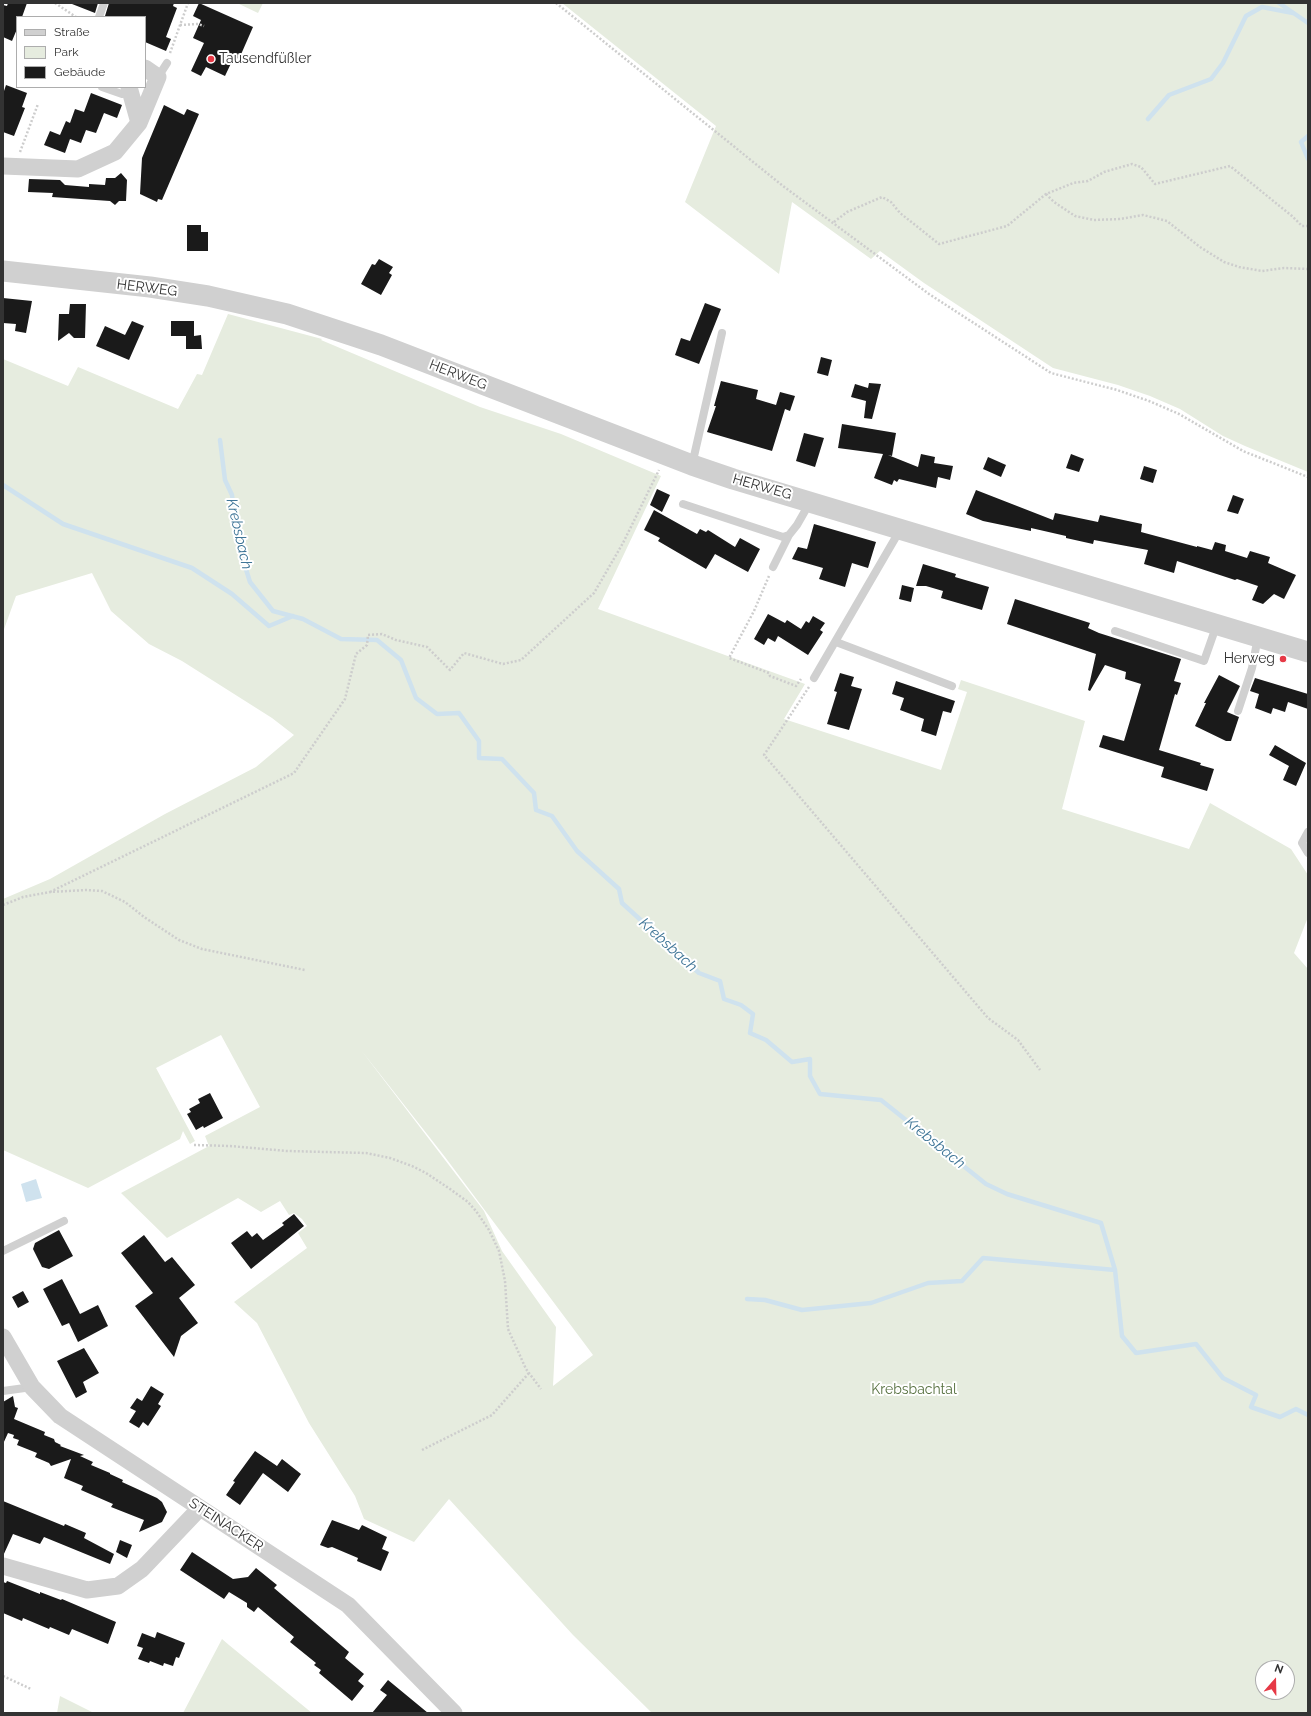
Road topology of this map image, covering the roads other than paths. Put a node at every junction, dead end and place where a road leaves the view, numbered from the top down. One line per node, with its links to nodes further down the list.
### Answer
1 (104, 3): 2 (lane)
2 (99, 16)
3 (156, 69): 6 (street)
4 (105, 88): 5 (lane)
5 (130, 89): 6 (street)
6 (139, 123): 7 (street)
7 (3, 166)
8 (3, 271): 10 (street, HERWEG)
9 (722, 333): 10 (lane)
10 (692, 465): 11 (street, HERWEG)
11 (808, 501): 13 (street, HERWEG); 14 (lane)
12 (683, 504): 14 (lane)
13 (901, 529): 16 (street, HERWEG); 19 (lane)
14 (789, 535): 15 (lane)
15 (773, 566)
16 (1217, 624): 17 (lane); 18 (street, HERWEG)
17 (1115, 631)
18 (1258, 636): 20 (street, HERWEG); 23 (lane)
19 (836, 642): 21 (lane); 22 (lane)
20 (1308, 652)
21 (814, 678)
22 (952, 686)
23 (1238, 711)
24 (1308, 832): 25 (lane)
25 (1308, 853)
26 (64, 1221): 27 (lane)
27 (3, 1251)
28 (3, 1337): 29 (street, STEINACKER)
29 (32, 1387): 30 (lane); 31 (street, STEINACKER)
30 (3, 1391)
31 (200, 1508): 32 (street); 33 (street, STEINACKER)
32 (3, 1566)
33 (454, 1713)

